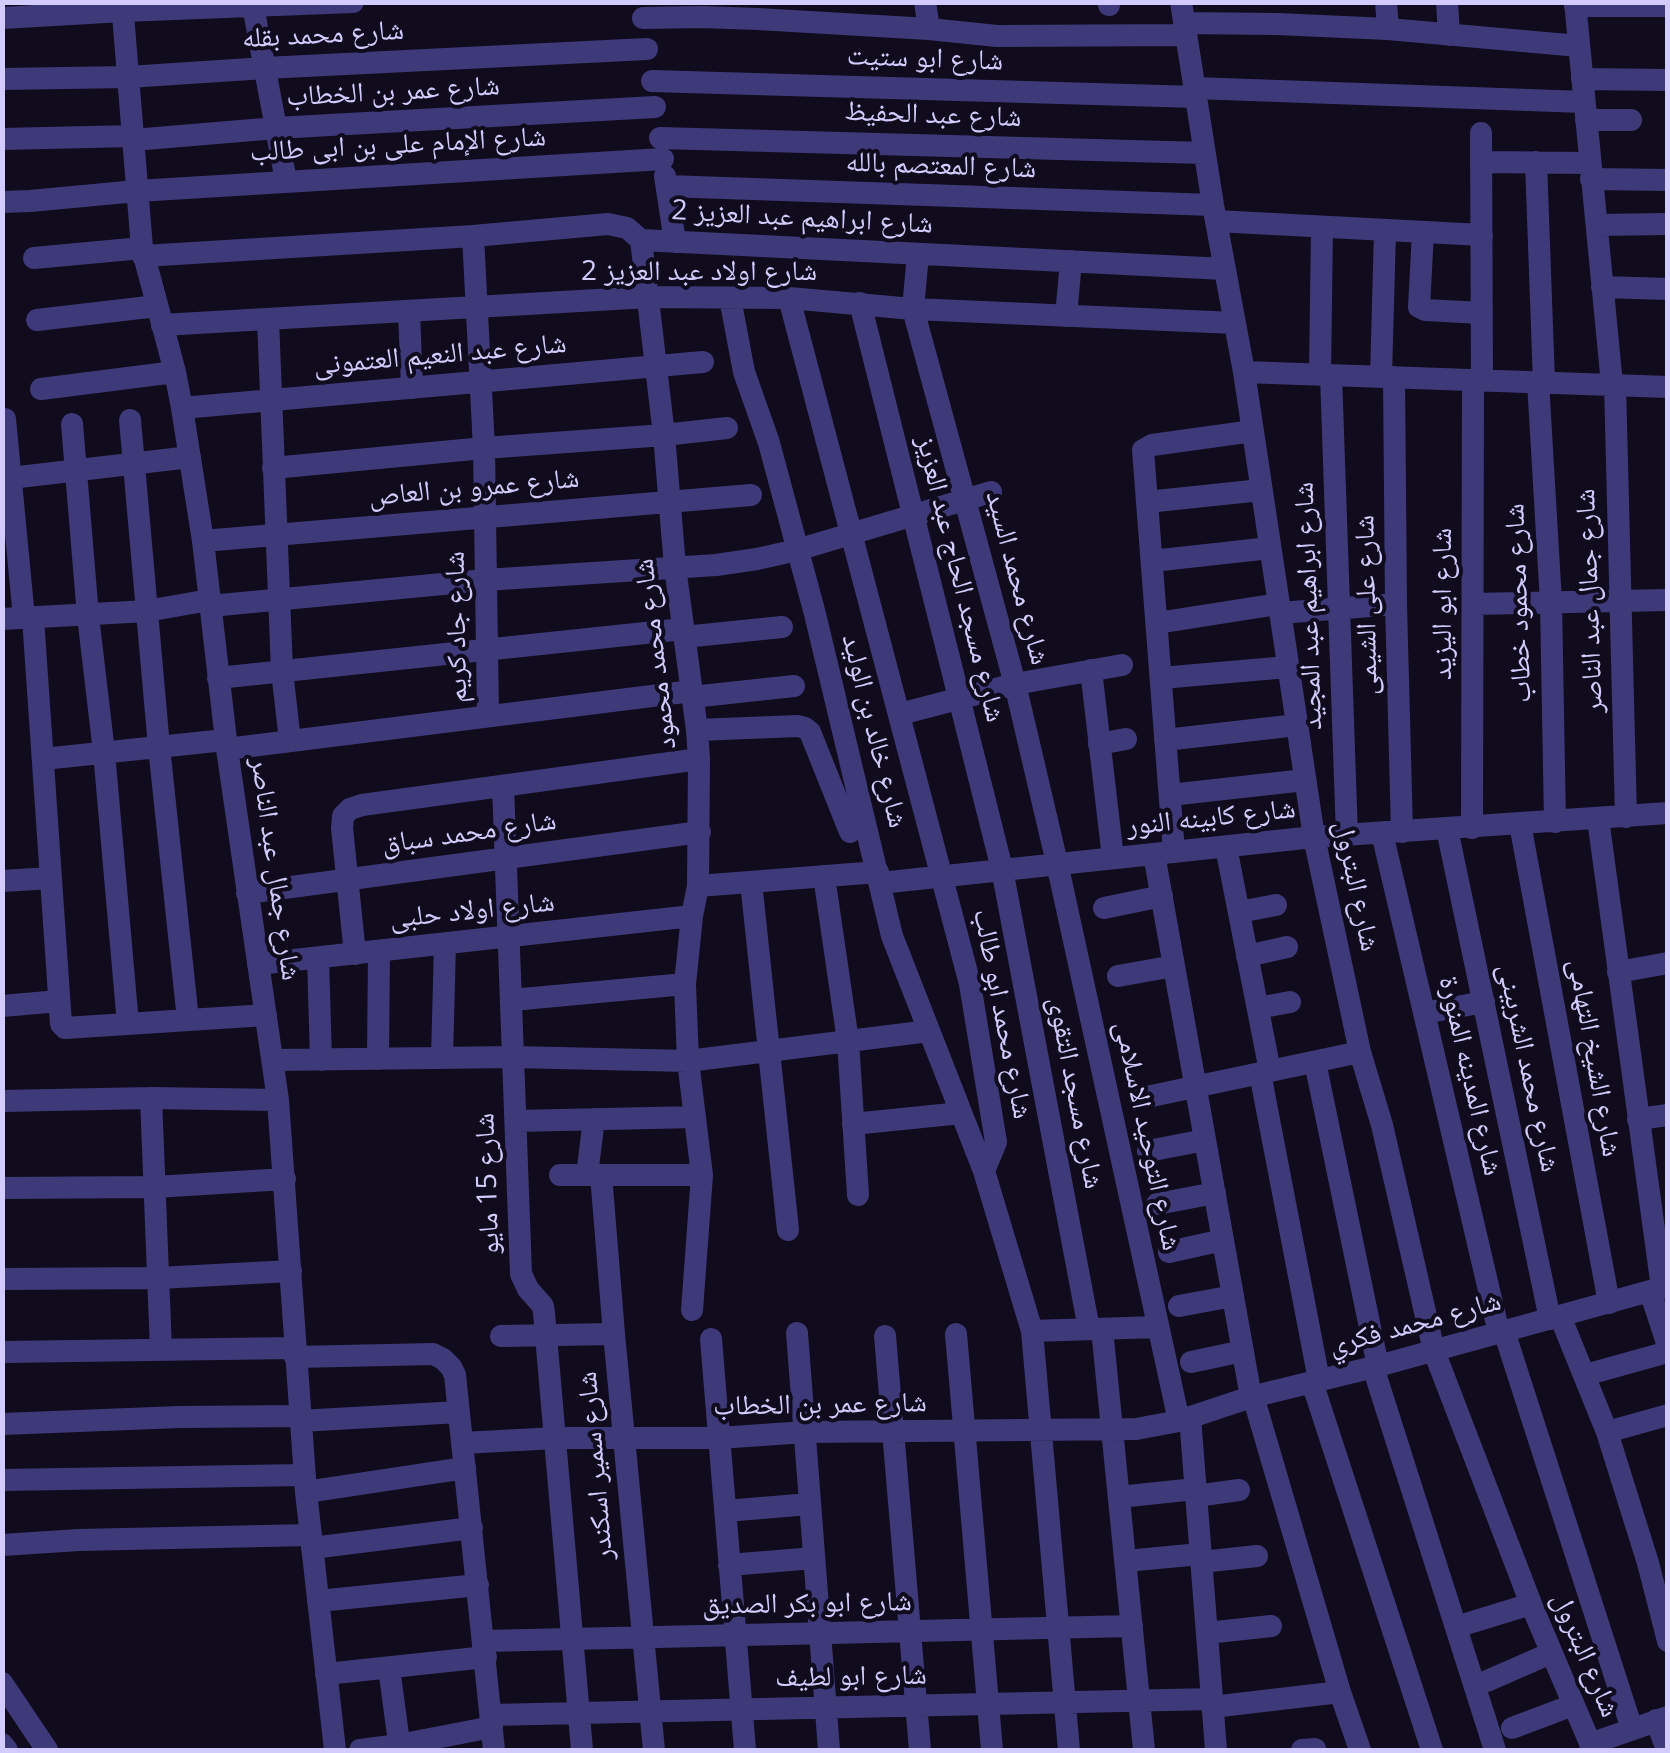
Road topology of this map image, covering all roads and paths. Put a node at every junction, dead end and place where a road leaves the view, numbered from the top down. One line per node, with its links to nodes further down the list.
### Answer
1 (353, 2): 7 (street)
2 (869, 2): 22 (street)
3 (925, 2): 24 (street)
4 (1327, 2): 23 (street)
5 (1386, 2): 25 (street)
6 (1447, 2): 26 (street)
7 (298, 4): 9 (street)
8 (1575, 4): 11 (street); 27 (street, شارع جمال عبد الناصر)
9 (244, 5): 10 (street); 29 (street)
10 (184, 6): 12 (street)
11 (1668, 6)
12 (122, 7): 13 (street); 30 (street, شارع جمال عبد الناصر)
13 (64, 8): 20 (street)
14 (642, 10): 15 (street); 28 (street)
15 (700, 10): 16 (street)
16 (757, 11): 17 (street)
17 (815, 13): 22 (street)
18 (1212, 13): 19 (street); 21 (street)
19 (1276, 13): 23 (street)
20 (2, 18)
21 (1183, 20): 24 (street); 34 (street, شارع البترول)
22 (872, 26): 24 (street)
23 (1330, 26): 25 (street)
24 (929, 30)
25 (1388, 30): 26 (street)
26 (1449, 35): 27 (street)
27 (1579, 46): 35 (street, شارع جمال عبد الناصر)
28 (647, 49): 29 (street, شارع محمد بقله); 33 (street)
29 (265, 68): 30 (street, شارع محمد بقله); 38 (street)
30 (128, 77): 31 (street, شارع محمد بقله); 40 (street, شارع جمال عبد الناصر)
31 (2, 79)
32 (1668, 80): 35 (street)
33 (652, 81): 34 (street, شارع ابو ستيت); 36 (street)
34 (1195, 93): 35 (street, شارع ابو ستيت); 43 (street, شارع البترول)
35 (1584, 100): 37 (street); 46 (street, شارع جمال عبد الناصر)
36 (655, 107): 38 (street, شارع عمر بن الخطاب); 42 (street)
37 (1631, 120)
38 (276, 128): 40 (street, شارع عمر بن الخطاب); 48 (street)
39 (1482, 133): 44 (street, شارع ابو اليزيد)
40 (133, 138): 41 (street, شارع عمر بن الخطاب); 50 (street, شارع جمال عبد الناصر)
41 (2, 140)
42 (661, 148): 43 (street, شارع عبد الحفيظ); 48 (street, شارع الإمام على بن ابى طالب); 49 (street)
43 (1204, 153): 52 (street, شارع البترول)
44 (1481, 162): 45 (street); 58 (street, شارع ابو اليزيد)
45 (1536, 162): 46 (street); 90 (street, شارع محمود خطاب)
46 (1590, 171): 47 (street); 54 (street, شارع جمال عبد الناصر)
47 (1668, 180)
48 (286, 181): 50 (street, شارع الإمام على بن ابى طالب)
49 (667, 186): 52 (street, شارع المعتصم بالله); 61 (street)
50 (136, 191): 51 (street, شارع الإمام على بن ابى طالب); 62 (street, شارع جمال عبد الناصر)
51 (2, 202)
52 (1214, 214): 55 (street, شارع المعتصم بالله); 66 (street, شارع البترول)
53 (1668, 224): 54 (street)
54 (1596, 225): 67 (street, شارع جمال عبد الناصر)
55 (1322, 227): 56 (street, شارع المعتصم بالله); 86 (street, شارع ابراهيم عبد المجيد)
56 (1385, 230): 57 (street, شارع المعتصم بالله); 87 (street, شارع على الشيمى)
57 (1423, 232): 58 (street, شارع المعتصم بالله); 76 (street)
58 (1482, 235): 76 (street, شارع ابو اليزيد)
59 (473, 236): 60 (street, شارع ابراهيم عبد العزيز 2); 62 (street, شارع ابراهيم عبد العزيز 2); 73 (street, شارع جاد كريم)
60 (642, 240): 61 (street, شارع ابراهيم عبد العزيز 2); 69 (street, شارع محمد محمود)
61 (675, 242): 63 (street, شارع ابراهيم عبد العزيز 2)
62 (142, 252): 64 (street, شارع ابراهيم عبد العزيز 2); 77 (street, شارع جمال عبد الناصر)
63 (918, 254): 65 (street, شارع ابراهيم عبد العزيز 2); 74 (street)
64 (34, 258)
65 (1072, 262): 66 (street, شارع ابراهيم عبد العزيز 2); 78 (street)
66 (1224, 269): 81 (street, شارع البترول)
67 (1602, 286): 68 (street); 91 (street, شارع جمال عبد الناصر)
68 (1668, 290)
69 (649, 297): 70 (street, شارع اولاد عبد العزيز 2); 73 (street, شارع اولاد عبد العزيز 2); 83 (street, شارع محمد محمود)
70 (730, 298): 71 (street, شارع اولاد عبد العزيز 2); 121 (street, شارع خالد بن الوليد)
71 (789, 298): 72 (street, شارع اولاد عبد العزيز 2); 117 (street, شارع محمد ابو طالب)
72 (860, 303): 74 (street, شارع اولاد عبد العزيز 2); 115 (street, شارع مسجد الحاج عبد العزيز)
73 (475, 307): 75 (street, شارع اولاد عبد العزيز 2); 89 (street, شارع جاد كريم)
74 (913, 309): 78 (street, شارع اولاد عبد العزيز 2); 112 (street, شارع محمد السيد)
75 (409, 310): 79 (street, شارع اولاد عبد العزيز 2); 93 (street)
76 (1482, 313): 88 (street, شارع ابو اليزيد)
77 (160, 316): 79 (street, شارع اولاد عبد العزيز 2); 80 (street, شارع اولاد عبد العزيز 2); 84 (street, شارع جمال عبد الناصر)
78 (1066, 316): 81 (street, شارع اولاد عبد العزيز 2)
79 (268, 318): 95 (street)
80 (37, 320)
81 (1235, 323): 85 (street, شارع البترول)
82 (703, 362): 83 (street, شارع عبد النعيم العتمونى)
83 (657, 366): 89 (street, شارع عبد النعيم العتمونى); 102 (street, شارع محمد محمود)
84 (176, 372): 94 (street); 96 (street, شارع جمال عبد الناصر)
85 (1244, 372): 86 (street); 101 (street, شارع البترول)
86 (1326, 374): 87 (street); 133 (street, شارع ابراهيم عبد المجيد)
87 (1388, 377): 88 (street); 130 (street, شارع على الشيمى)
88 (1478, 380): 90 (street); 131 (street, شارع ابو اليزيد)
89 (480, 382): 93 (street, شارع عبد النعيم العتمونى); 103 (street, شارع جاد كريم)
90 (1541, 382): 91 (street); 128 (street, شارع محمود خطاب)
91 (1613, 384): 92 (street); 127 (street, شارع جمال عبد الناصر)
92 (1668, 387)
93 (412, 388): 95 (street, شارع عبد النعيم العتمونى)
94 (41, 390)
95 (270, 400): 96 (street, شارع عبد النعيم العتمونى); 106 (street)
96 (182, 408): 104 (street, شارع جمال عبد الناصر)
97 (5, 419): 108 (street)
98 (130, 420): 105 (street)
99 (72, 424): 107 (street)
100 (728, 428): 102 (street)
101 (1252, 431): 109 (street, شارع البترول); 114 (street)
102 (664, 435): 103 (street); 113 (street, شارع محمد محمود)
103 (484, 448): 106 (street); 116 (street, شارع جاد كريم)
104 (190, 457): 105 (street); 119 (street, شارع جمال عبد الناصر)
105 (134, 464): 107 (street); 134 (street)
106 (273, 468): 118 (street)
107 (76, 471): 108 (street); 135 (street)
108 (7, 479): 136 (street)
109 (1262, 490): 114 (street); 120 (street, شارع البترول)
110 (991, 492): 112 (street)
111 (751, 495): 113 (street, شارع عمرو بن العاص)
112 (965, 500): 115 (street); 147 (street, شارع محمد السيد)
113 (670, 502): 116 (street, شارع عمرو بن العاص); 123 (street, شارع محمد محمود)
114 (1147, 502): 122 (street)
115 (913, 515): 117 (street); 150 (street, شارع مسجد الحاج عبد العزيز)
116 (485, 517): 118 (street, شارع عمرو بن العاص); 124 (street, شارع جاد كريم)
117 (851, 534): 121 (street); 151 (street, شارع محمد ابو طالب)
118 (276, 535): 119 (street, شارع عمرو بن العاص); 125 (street)
119 (203, 541): 129 (street, شارع جمال عبد الناصر)
120 (1270, 548): 122 (street); 132 (street, شارع البترول)
121 (797, 550): 123 (street); 187 (street, شارع خالد بن الوليد)
122 (1152, 561): 137 (street)
123 (675, 567): 124 (street); 139 (street, شارع محمد محمود)
124 (485, 580): 125 (street); 140 (street, شارع جاد كريم)
125 (280, 600): 129 (street); 144 (street)
126 (1668, 600): 127 (street)
127 (1620, 601): 128 (street); 168 (street, شارع جمال عبد الناصر)
128 (1551, 602): 131 (street); 170 (street, شارع محمود خطاب)
129 (209, 603): 134 (street); 145 (street, شارع جمال عبد الناصر)
130 (1396, 604): 133 (street); 176 (street, شارع على الشيمى)
131 (1473, 604): 172 (street, شارع ابو اليزيد)
132 (1279, 608): 133 (street); 137 (street); 142 (street, شارع البترول)
133 (1339, 608): 177 (street, شارع ابراهيم عبد المجيد)
134 (147, 611): 135 (street); 160 (street)
135 (88, 616): 136 (street); 161 (street)
136 (20, 619): 163 (street)
137 (1156, 623): 146 (street)
138 (782, 627): 139 (street)
139 (683, 633): 140 (street); 149 (street, شارع محمد محمود)
140 (486, 650): 144 (street); 152 (street, شارع جاد كريم)
141 (1122, 665): 143 (street)
142 (1288, 667): 146 (street); 153 (street, شارع البترول)
143 (1091, 670): 147 (street); 158 (street)
144 (282, 671): 145 (street); 157 (street)
145 (218, 678): 159 (street, شارع جمال عبد الناصر)
146 (1161, 678): 156 (street)
147 (1014, 684): 150 (street); 183 (street, شارع محمد السيد)
148 (794, 686): 149 (street)
149 (692, 694): 152 (street); 154 (street, شارع محمد محمود)
150 (958, 698): 151 (street); 184 (street, شارع مسجد الحاج عبد العزيز)
151 (900, 714): 186 (street, شارع محمد ابو طالب)
152 (488, 716): 157 (street)
153 (1297, 725): 156 (street); 164 (street, شارع البترول)
154 (697, 730): 162 (street, شارع محمد محمود); 175 (street, شارع خالد بن الوليد)
155 (1126, 739): 158 (street)
156 (1166, 740): 166 (street)
157 (290, 742): 159 (street)
158 (1099, 744): 182 (street)
159 (226, 745): 160 (street); 193 (street, شارع جمال عبد الناصر)
160 (159, 746): 161 (street); 219 (street)
161 (104, 752): 163 (street); 220 (street)
162 (699, 758): 165 (street); 174 (street, شارع محمد محمود)
163 (43, 759): 188 (street)
164 (1305, 780): 166 (street); 178 (street, شارع البترول)
165 (503, 786): 181 (street, شارع 15 مايو); 189 (street)
166 (1170, 795): 180 (street)
167 (1667, 814): 168 (street, شارع كابينه النور)
168 (1626, 817): 169 (street, شارع كابينه النور)
169 (1598, 819): 170 (street, شارع كابينه النور); 208 (street)
170 (1555, 822): 171 (street, شارع كابينه النور)
171 (1520, 824): 172 (street, شارع كابينه النور); 266 (street, شارع الشيخ التهامى)
172 (1472, 828): 173 (street, شارع كابينه النور)
173 (1447, 829): 176 (street, شارع كابينه النور); 214 (street, شارع محمد الشربينى)
174 (700, 832): 181 (street, شارع محمد سباق); 192 (street, شارع محمد محمود)
175 (850, 832)
176 (1392, 833): 177 (street, شارع كابينه النور); 217 (street, شارع المدينه المنورة)
177 (1347, 836): 178 (street, شارع كابينه النور)
178 (1314, 837): 179 (street, شارع كابينه النور); 224 (street, شارع البترول)
179 (1226, 847): 180 (street, شارع كابينه النور); 197 (street)
180 (1164, 853): 182 (street, شارع كابينه النور); 194 (street)
181 (506, 858): 189 (street, شارع محمد سباق); 199 (street, شارع 15 مايو)
182 (1113, 858): 183 (street, شارع كابينه النور)
183 (1057, 864): 184 (street, شارع كابينه النور); 270 (street, شارع التوحيد الاسلامى)
184 (1002, 869): 186 (street, شارع كابينه النور); 271 (street, شارع مسجد التقوى)
185 (824, 876): 187 (street, شارع كابينه النور); 191 (street, شارع كابينه النور); 222 (street)
186 (943, 876): 187 (street, شارع كابينه النور); 247 (street, شارع محمد ابو طالب)
187 (879, 877): 221 (street, شارع خالد بن الوليد)
188 (51, 878): 190 (street); 212 (street)
189 (347, 880): 193 (street, شارع محمد سباق); 202 (street)
190 (2, 881)
191 (751, 882): 192 (street, شارع كابينه النور); 223 (street)
192 (698, 886): 198 (street, شارع محمد محمود)
193 (247, 893): 206 (street, شارع جمال عبد الناصر)
194 (1162, 896): 196 (street); 207 (street)
195 (1276, 904): 197 (street)
196 (1104, 908)
197 (1238, 912): 203 (street)
198 (692, 916): 199 (street, شارع اولاد حلبى); 210 (street, شارع محمد محمود)
199 (510, 936): 200 (street, شارع اولاد حلبى); 211 (street, شارع 15 مايو)
200 (445, 944): 202 (street, شارع اولاد حلبى); 226 (street)
201 (1287, 947): 203 (street)
202 (367, 952): 204 (street, شارع اولاد حلبى); 227 (street)
203 (1248, 956): 216 (street)
204 (318, 958): 206 (street, شارع اولاد حلبى); 229 (street)
205 (1668, 963): 208 (street)
206 (258, 964): 218 (street, شارع جمال عبد الناصر)
207 (1174, 966): 209 (street); 233 (street)
208 (1618, 972): 242 (street)
209 (1118, 976)
210 (686, 984): 211 (street); 230 (street, شارع محمد محمود)
211 (512, 1000): 225 (street, شارع 15 مايو)
212 (59, 1001): 215 (street); 220 (street)
213 (1290, 1002): 216 (street)
214 (1484, 1002): 217 (street); 269 (street, شارع محمد الشربينى)
215 (2, 1006)
216 (1258, 1008): 232 (street)
217 (1424, 1013): 273 (street, شارع المدينه المنورة)
218 (266, 1015): 219 (street); 228 (street, شارع جمال عبد الناصر)
219 (188, 1020): 220 (street)
220 (128, 1024)
221 (929, 1031): 222 (street); 238 (street, شارع خالد بن الوليد)
222 (848, 1042): 223 (street); 244 (street)
223 (769, 1051): 230 (street); 258 (street)
224 (1360, 1052): 231 (street); 284 (street, شارع البترول)
225 (514, 1057): 226 (street); 230 (street); 243 (street, شارع 15 مايو)
226 (442, 1058): 227 (street)
227 (378, 1059): 229 (street)
228 (273, 1060): 229 (street); 236 (street, شارع جمال عبد الناصر)
229 (320, 1060)
230 (688, 1061): 240 (street, شارع محمد محمود)
231 (1315, 1062): 232 (street); 288 (street)
232 (1265, 1072): 233 (street); 290 (street)
233 (1196, 1086): 235 (street); 245 (street)
234 (151, 1098): 236 (street); 237 (street); 253 (street)
235 (1142, 1098)
236 (278, 1100): 252 (street, شارع جمال عبد الناصر)
237 (2, 1101)
238 (961, 1113): 244 (street); 247 (street, شارع خالد بن الوليد)
239 (1668, 1115): 242 (street)
240 (695, 1117): 241 (street); 250 (street, شارع محمد محمود)
241 (594, 1119): 243 (street); 249 (street, شارع سمير اسكندر)
242 (1638, 1119): 264 (street)
243 (516, 1121): 277 (street, شارع 15 مايو)
244 (853, 1124): 256 (street)
245 (1205, 1140): 246 (street); 255 (street)
246 (1148, 1151)
247 (984, 1171): 272 (street, شارع محمد ابو طالب)
248 (560, 1175): 249 (street)
249 (594, 1175): 250 (street); 275 (street, شارع سمير اسكندر)
250 (702, 1175): 268 (street, شارع محمد محمود)
251 (2, 1177): 254 (street)
252 (285, 1179): 253 (street); 261 (street, شارع جمال عبد الناصر)
253 (155, 1187): 254 (street); 262 (street)
254 (3, 1188)
255 (1215, 1193): 257 (street); 259 (street)
256 (858, 1194)
257 (1157, 1204)
258 (788, 1230)
259 (1223, 1240): 260 (street); 265 (street)
260 (1169, 1252)
261 (291, 1270): 262 (street); 286 (street, شارع جمال عبد الناصر)
262 (158, 1278): 263 (street); 282 (street)
263 (2, 1279)
264 (1660, 1288): 266 (street, شارع محمد فكري); 281 (street)
265 (1233, 1296): 267 (street); 283 (street)
266 (1608, 1303): 269 (street, شارع محمد فكري)
267 (1179, 1306)
268 (692, 1310)
269 (1555, 1317): 273 (street, شارع محمد فكري); 289 (street, شارع محمد الشربينى)
270 (1158, 1327): 271 (street); 295 (street, شارع التوحيد الاسلامى)
271 (1096, 1329): 272 (street); 297 (street, شارع مسجد التقوى)
272 (1032, 1331): 299 (street, شارع محمد ابو طالب)
273 (1501, 1332): 284 (street, شارع محمد فكري); 359 (street, شارع المدينه المنورة)
274 (798, 1333): 300 (street)
275 (614, 1334): 277 (street); 303 (street, شارع سمير اسكندر)
276 (956, 1334): 302 (street)
277 (547, 1335): 278 (street); 304 (street, شارع 15 مايو)
278 (501, 1336)
279 (884, 1336): 298 (street)
280 (711, 1339): 305 (street)
281 (1668, 1349): 289 (street)
282 (162, 1350): 285 (street); 286 (street)
283 (1243, 1350): 287 (street); 291 (street)
284 (1434, 1350): 288 (street, شارع محمد فكري); 327 (street, شارع البترول)
285 (2, 1352)
286 (295, 1352): 292 (street); 294 (street, شارع جمال عبد الناصر)
287 (1191, 1362)
288 (1375, 1367): 290 (street, شارع محمد فكري); 331 (street)
289 (1585, 1375): 301 (street, شارع محمد الشربينى)
290 (1316, 1381): 291 (street, شارع محمد فكري); 378 (street)
291 (1252, 1396): 295 (street, شارع محمد فكري); 346 (street)
292 (459, 1412): 294 (street); 306 (street)
293 (1668, 1415): 301 (street)
294 (300, 1418): 296 (street); 309 (street, شارع جمال عبد الناصر)
295 (1184, 1419): 297 (street, شارع عمر بن الخطاب); 311 (street, شارع التوحيد الاسلامى)
296 (2, 1424)
297 (1113, 1430): 299 (street, شارع عمر بن الخطاب); 312 (street, شارع مسجد التقوى)
298 (893, 1431): 300 (street, شارع عمر بن الخطاب); 302 (street, شارع عمر بن الخطاب); 333 (street)
299 (1042, 1431): 302 (street, شارع عمر بن الخطاب); 330 (street, شارع محمد ابو طالب)
300 (805, 1432): 305 (street, شارع عمر بن الخطاب); 313 (street)
301 (1607, 1432): 321 (street, شارع محمد الشربينى)
302 (964, 1433): 332 (street)
303 (623, 1437): 304 (street, شارع عمر بن الخطاب); 305 (street, شارع عمر بن الخطاب); 337 (street, شارع سمير اسكندر)
304 (556, 1438): 306 (street, شارع عمر بن الخطاب); 338 (street, شارع 15 مايو)
305 (719, 1438): 314 (street)
306 (462, 1443): 307 (street)
307 (465, 1468): 309 (street); 315 (street)
308 (2, 1480): 309 (street)
309 (305, 1484): 316 (street, شارع جمال عبد الناصر)
310 (1238, 1490): 311 (street)
311 (1196, 1492): 312 (street); 320 (street, شارع التوحيد الاسلامى)
312 (1120, 1497): 322 (street, شارع مسجد التقوى)
313 (810, 1504): 314 (street); 319 (street)
314 (725, 1511): 323 (street)
315 (472, 1528): 316 (street); 324 (street)
316 (311, 1541): 317 (street); 326 (street, شارع جمال عبد الناصر)
317 (2, 1545)
318 (1257, 1556): 320 (street)
319 (814, 1558): 323 (street); 335 (street)
320 (1201, 1558): 322 (street); 334 (street, شارع التوحيد الاسلامى)
321 (1658, 1560): 325 (street, شارع محمد الشربينى)
322 (1126, 1562): 328 (street, شارع مسجد التقوى)
323 (730, 1565): 336 (street)
324 (478, 1584): 326 (street); 340 (street)
325 (1662, 1597): 339 (street, شارع محمد الشربينى)
326 (318, 1601): 343 (street, شارع جمال عبد الناصر)
327 (1531, 1604): 331 (street); 341 (street, شارع البترول)
328 (1132, 1626): 330 (street, شارع ابو بكر الصديق); 347 (street, شارع مسجد التقوى)
329 (1271, 1626): 334 (street)
330 (1059, 1628): 332 (street, شارع ابو بكر الصديق); 348 (street, شارع محمد ابو طالب)
331 (1456, 1628): 379 (street)
332 (982, 1630): 333 (street, شارع ابو بكر الصديق); 350 (street)
333 (910, 1631): 335 (street, شارع ابو بكر الصديق); 352 (street)
334 (1207, 1633): 349 (street, شارع التوحيد الاسلامى)
335 (820, 1634): 336 (street, شارع ابو بكر الصديق); 353 (street)
336 (735, 1636): 337 (street, شارع ابو بكر الصديق); 354 (street)
337 (642, 1638): 338 (street, شارع ابو بكر الصديق); 355 (street, شارع سمير اسكندر)
338 (572, 1640): 340 (street, شارع ابو بكر الصديق); 356 (street, شارع 15 مايو)
339 (1668, 1641)
340 (485, 1650): 342 (street, شارع ابو بكر الصديق); 360 (street)
341 (1551, 1653): 344 (street); 351 (street, شارع البترول)
342 (389, 1668): 343 (street, شارع ابو بكر الصديق); 363 (street)
343 (326, 1674): 364 (street, شارع جمال عبد الناصر)
344 (1488, 1681)
345 (2, 1683): 362 (street)
346 (1340, 1692): 349 (street, شارع ابو لطيف); 377 (street)
347 (1139, 1700): 348 (street, شارع ابو لطيف); 349 (street, شارع ابو لطيف); 373 (street, شارع مسجد التقوى)
348 (1065, 1702): 350 (street, شارع ابو لطيف); 372 (street, شارع محمد ابو طالب)
349 (1212, 1703): 374 (street, شارع التوحيد الاسلامى)
350 (988, 1704): 352 (street, شارع ابو لطيف); 371 (street)
351 (1573, 1705): 358 (street); 361 (street, شارع البترول)
352 (916, 1706): 353 (street, شارع ابو لطيف); 370 (street)
353 (826, 1707): 354 (street, شارع ابو لطيف); 369 (street)
354 (742, 1709): 355 (street, شارع ابو لطيف); 368 (street)
355 (650, 1712): 356 (street, شارع ابو لطيف); 367 (street, شارع سمير اسكندر)
356 (579, 1713): 360 (street, شارع ابو لطيف); 366 (street, شارع 15 مايو)
357 (1662, 1719): 359 (street); 380 (street)
358 (1512, 1728)
359 (1632, 1729): 361 (street)
360 (492, 1731): 363 (street, شارع ابو لطيف)
361 (1592, 1747)
362 (39, 1748)
363 (399, 1748): 365 (street, شارع ابو لطيف)
364 (334, 1750)
365 (360, 1750)
366 (582, 1750)
367 (654, 1750)
368 (745, 1750)
369 (829, 1750)
370 (920, 1750)
371 (992, 1750)
372 (1069, 1750)
373 (1144, 1750)
374 (1216, 1750)
375 (1302, 1750): 376 (street)
376 (1316, 1750)
377 (1360, 1750)
378 (1432, 1750)
379 (1496, 1750)
380 (1667, 1750)

